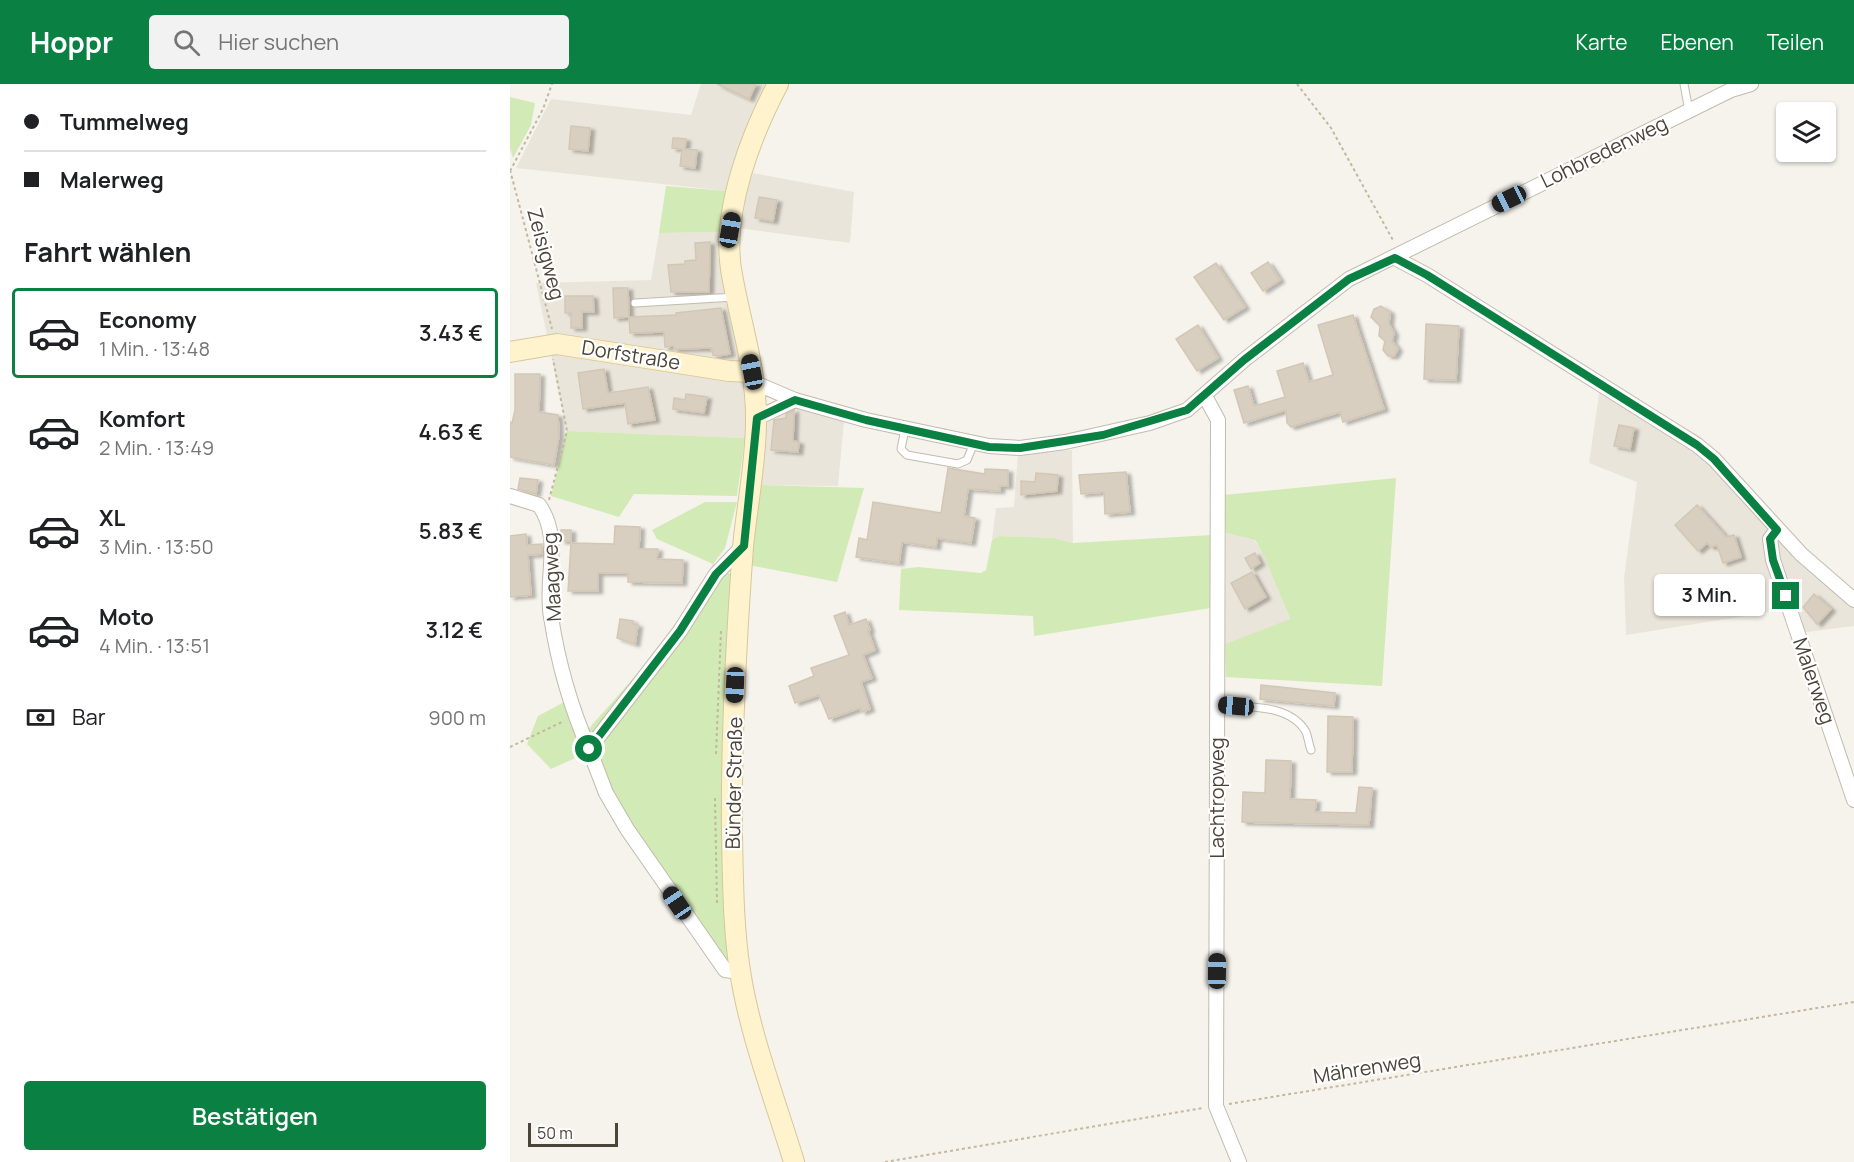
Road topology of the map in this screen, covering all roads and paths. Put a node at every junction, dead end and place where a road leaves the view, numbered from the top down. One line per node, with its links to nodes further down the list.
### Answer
1 (552, 84): 7 (path)
2 (778, 84): 9 (main road, Bünder Straße)
3 (1297, 84): 8 (path)
4 (1684, 84): 6 (lane)
5 (1751, 84): 6 (street, Lohbredenweg)
6 (1689, 111): 8 (street, Lohbredenweg)
7 (510, 170): 11 (path, Zeisigweg)
8 (1397, 256): 14 (street, Lohbredenweg); 21 (street)
9 (737, 297): 10 (lane); 13 (main road, Bünder Straße)
10 (635, 303)
11 (553, 345): 12 (main road, Dorfstraße); 13 (main road, Dorfstraße); 20 (path, Zeisigweg)
12 (510, 352)
13 (753, 377): 15 (street, Lohbredenweg); 16 (main road, Bünder Straße)
14 (1205, 396): 18 (street, Lohbredenweg); 24 (street, Lachtropweg)
15 (795, 400): 16 (street); 17 (street, Lohbredenweg)
16 (757, 418): 22 (main road, Bünder Straße)
17 (905, 429): 18 (street, Lohbredenweg); 18 (lane)
18 (974, 443)
19 (510, 496): 20 (street, Maagweg)
20 (542, 510): 25 (street, Maagweg)
21 (1777, 530): 23 (street); 29 (street, Malerweg)
22 (744, 546): 27 (street); 30 (main road, Bünder Straße)
23 (1854, 600)
24 (1217, 705): 28 (lane); 32 (street, Lachtropweg)
25 (575, 716): 26 (path); 27 (street, Maagweg)
26 (510, 747)
27 (589, 749): 30 (street, Maagweg)
28 (1311, 750)
29 (1853, 796)
30 (740, 972): 33 (main road, Bünder Straße)
31 (1854, 1002): 32 (path, Mährenweg)
32 (1215, 1106): 34 (path, Mährenweg); 35 (street, Lachtropweg)
33 (794, 1162)
34 (885, 1162)
35 (1239, 1162)

